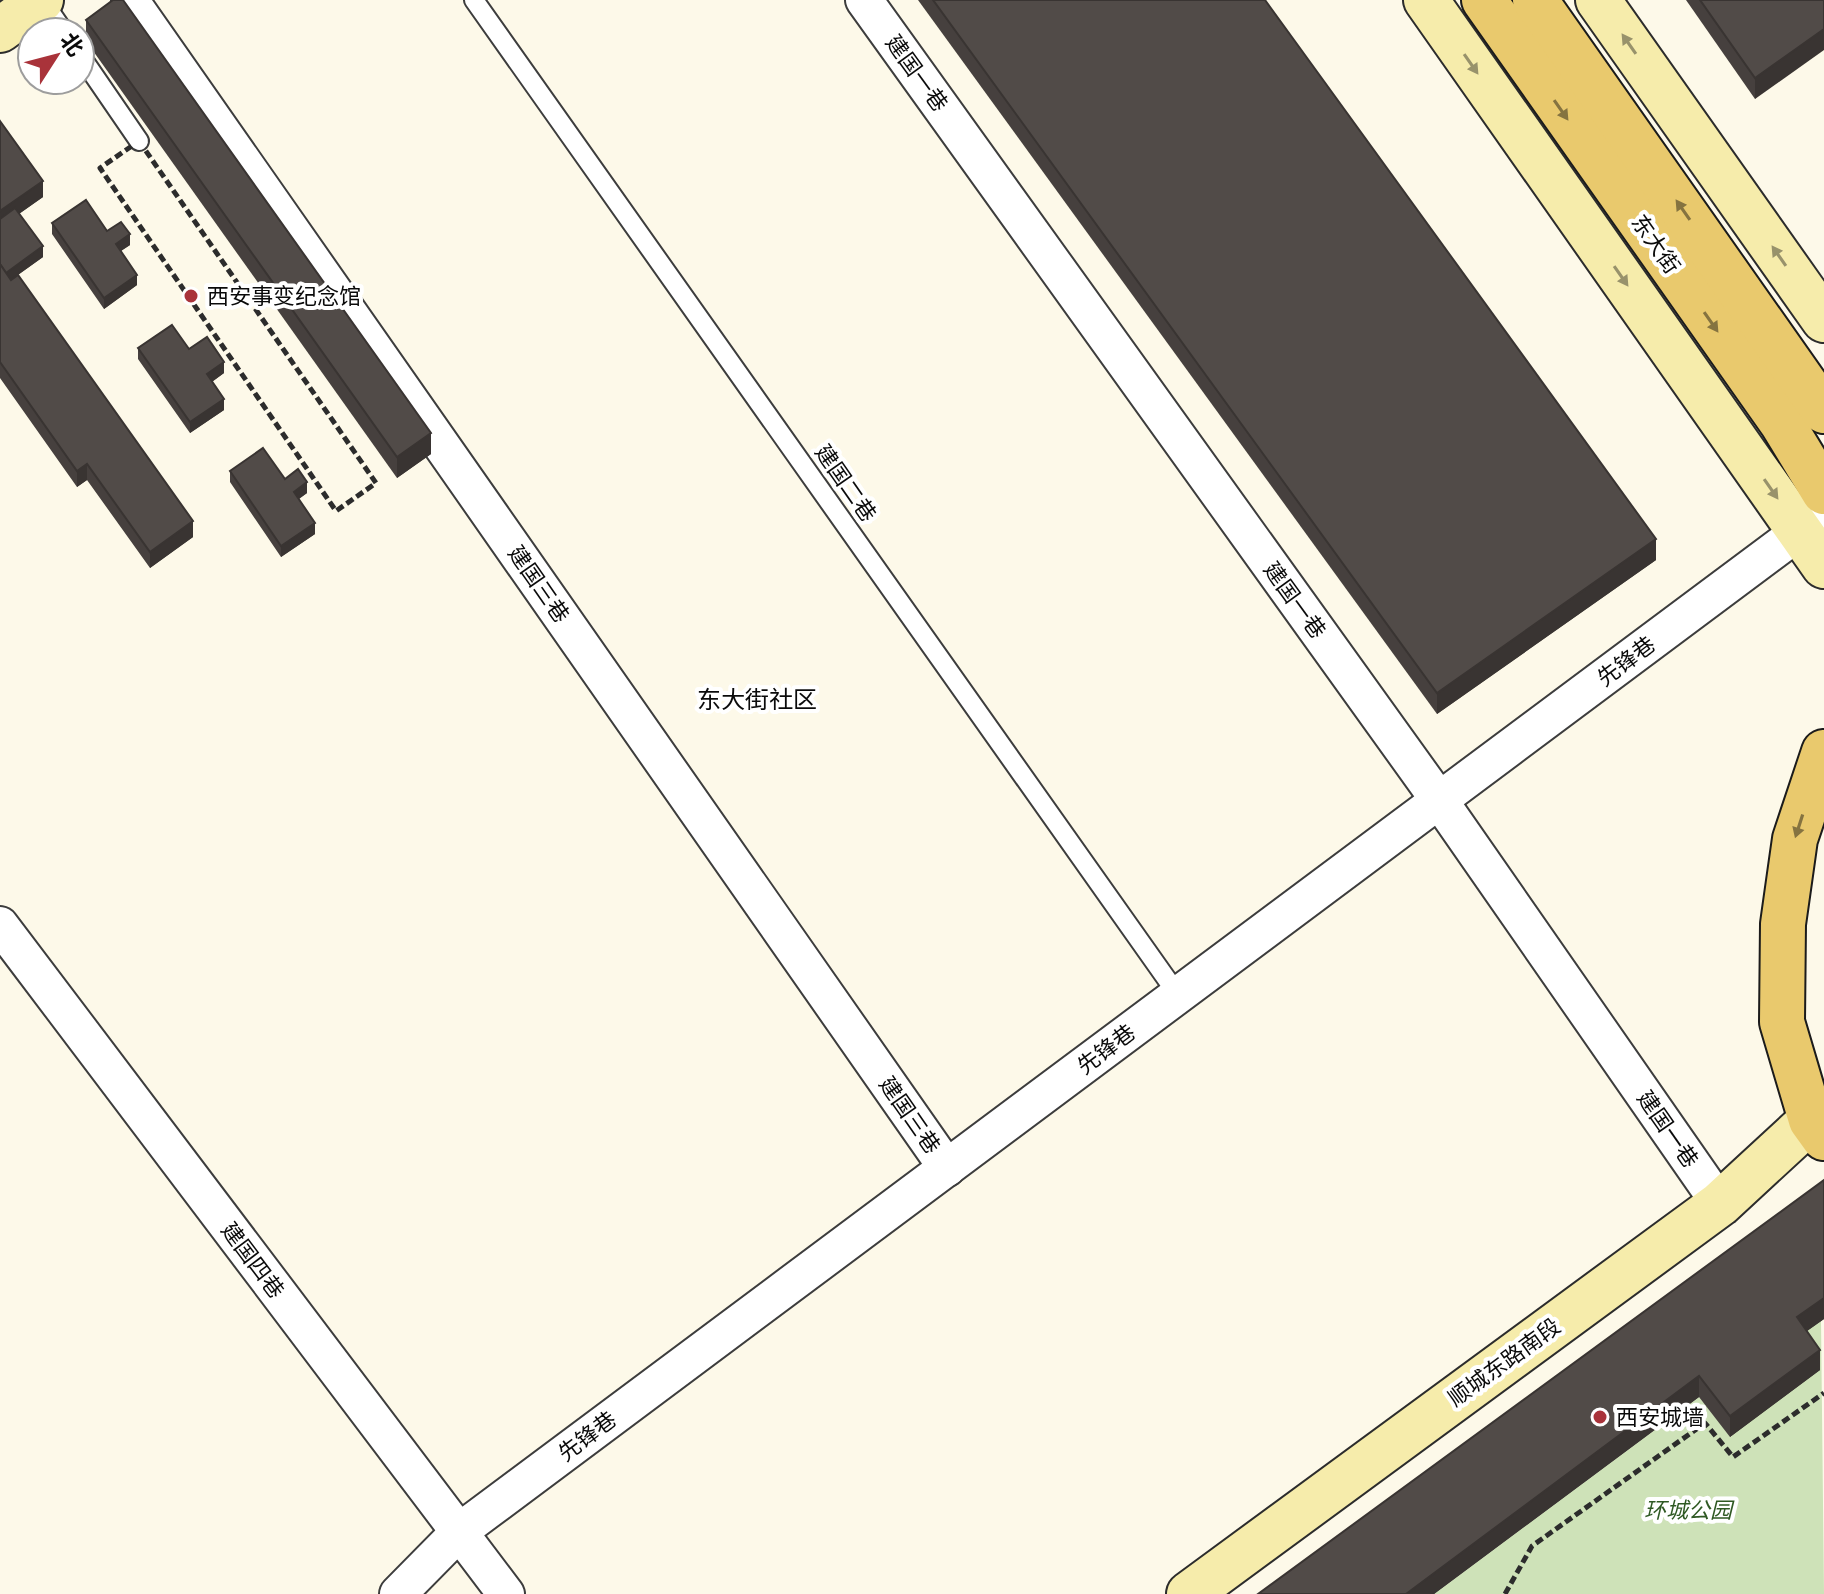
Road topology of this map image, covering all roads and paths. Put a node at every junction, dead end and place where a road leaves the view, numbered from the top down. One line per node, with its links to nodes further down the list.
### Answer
1 (42, 0): 9 (main road)
2 (130, 0): 24 (street, 建国三巷)
3 (474, 0): 22 (lane, 建国二巷)
4 (864, 0): 20 (street, 建国一巷)
5 (1426, 0): 17 (main road, one-way to 17)
6 (1484, 0): 16 (main road, 东大街, one-way to 16)
7 (1535, 0): 10 (main road, 东大街)
8 (1602, 2): 10 (street); 13 (main road, one-way to 8)
9 (0, 30)
10 (1560, 35): 14 (main road, 东大街, one-way to 10)
11 (96, 78): 12 (lane)
12 (139, 141): 12 (path)
13 (1819, 301): 14 (street)
14 (1765, 327): 15 (main road, 东大街)
15 (1824, 411)
16 (1824, 492)
17 (1812, 522): 18 (main road); 20 (street, 先锋巷)
18 (1824, 566)
19 (1824, 752): 23 (main road, one-way to 23)
20 (1439, 800): 22 (street, 先锋巷); 25 (street, 建国一巷)
21 (0, 925): 27 (street, 建国四巷)
22 (1178, 995): 24 (street, 先锋巷)
23 (1817, 1129): 25 (main road, 顺城东路南段)
24 (947, 1168): 27 (street, 先锋巷)
25 (1720, 1204): 30 (main road, 顺城东路南段)
26 (1824, 1393): 31 (path)
27 (460, 1531): 28 (street, 先锋巷); 29 (street, 建国四巷)
28 (398, 1594)
29 (506, 1594)
30 (1189, 1594)
31 (1505, 1594)

